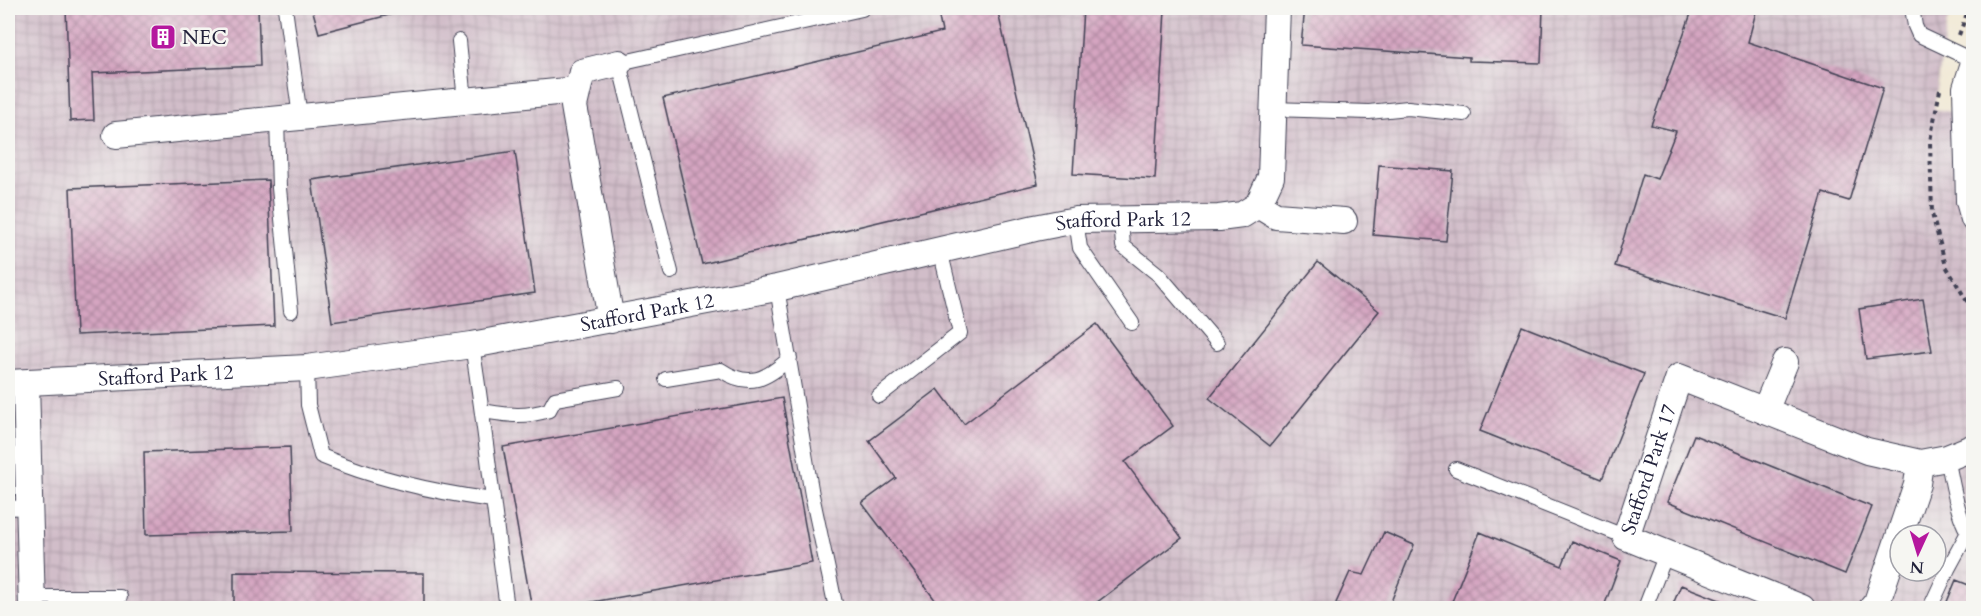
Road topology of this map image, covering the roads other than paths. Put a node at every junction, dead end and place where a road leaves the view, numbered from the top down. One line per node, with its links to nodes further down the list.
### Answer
1 (285, 8): 12 (lane)
2 (1277, 8): 10 (street)
3 (1912, 8): 6 (lane)
4 (862, 9): 7 (lane)
5 (459, 41): 9 (lane)
6 (1974, 62): 15 (street)
7 (619, 63): 8 (street); 20 (lane)
8 (577, 90): 9 (street); 23 (street)
9 (465, 101): 12 (street)
10 (1272, 109): 11 (lane); 14 (street)
11 (1464, 114)
12 (288, 118): 13 (street); 22 (lane)
13 (116, 135)
14 (1258, 205): 17 (street, Stafford Park 12); 18 (street)
15 (1974, 219)
16 (1076, 220): 17 (street, Stafford Park 12); 19 (street, Stafford Park 12); 24 (lane)
17 (1121, 220): 25 (lane)
18 (1344, 222)
19 (940, 250): 21 (street, Stafford Park 12); 33 (lane)
20 (671, 272)
21 (777, 288): 23 (street, Stafford Park 12); 27 (lane)
22 (291, 311)
23 (610, 320): 26 (street, Stafford Park 12)
24 (1132, 323)
25 (1217, 342)
26 (472, 345): 29 (street, Stafford Park 12); 34 (lane)
27 (790, 358): 30 (lane); 48 (lane)
28 (1785, 362): 35 (street)
29 (307, 368): 31 (street, Stafford Park 12); 40 (lane)
30 (666, 380)
31 (17, 383): 41 (street, Stafford Park 12)
32 (618, 388): 34 (lane)
33 (879, 396)
34 (483, 411): 40 (lane)
35 (1765, 411): 38 (street, Stafford Park 17); 42 (street, Stafford Park 17)
36 (1974, 447): 37 (street, Stafford Park 17)
37 (1947, 458): 38 (street, Stafford Park 17); 43 (lane)
38 (1920, 463): 51 (street)
39 (1456, 469): 42 (lane)
40 (492, 500): 47 (lane)
41 (19, 508): 46 (street, Stafford Park 12)
42 (1626, 537): 44 (street, Stafford Park 17)
43 (1970, 537): 52 (lane)
44 (1666, 554): 49 (lane); 50 (street, Stafford Park 17)
45 (120, 597): 46 (lane)
46 (32, 603)
47 (507, 609)
48 (836, 609)
49 (1645, 609)
50 (1802, 609)
51 (1872, 609)
52 (1930, 609)

